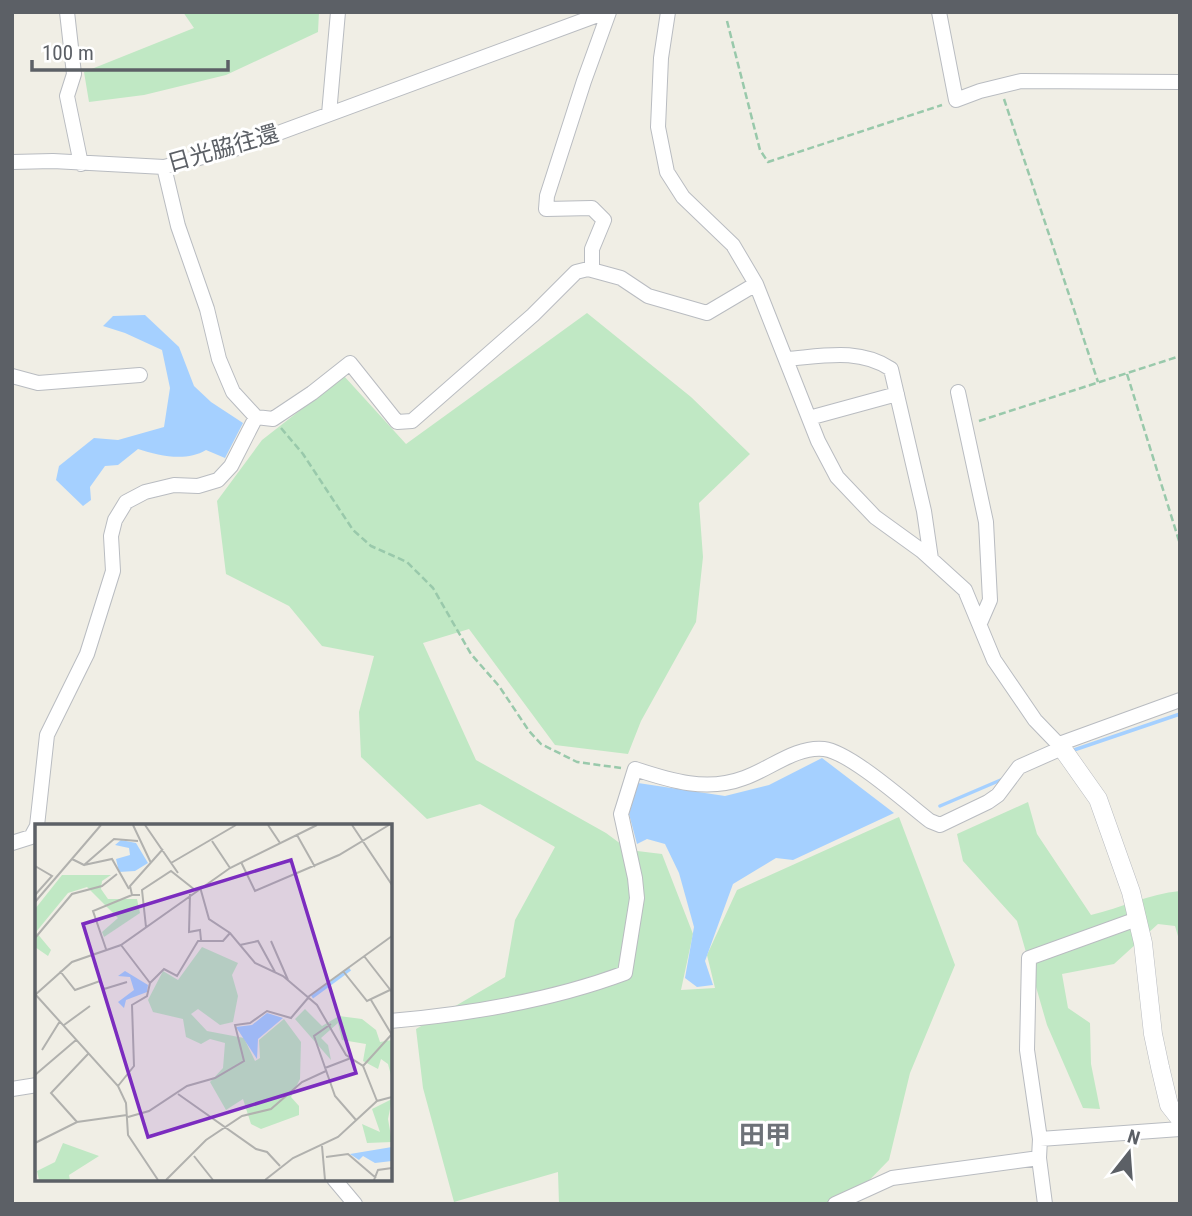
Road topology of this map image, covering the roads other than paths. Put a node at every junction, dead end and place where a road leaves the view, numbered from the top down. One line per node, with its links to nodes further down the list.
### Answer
1 (66, 12): 9 (street)
2 (338, 12): 7 (street)
3 (608, 12): 7 (street, 日光脇往還); 11 (street)
4 (668, 12): 12 (street)
5 (939, 12): 6 (street)
6 (1180, 82)
7 (328, 114): 10 (street, 日光脇往還)
8 (12, 162): 9 (street, 日光脇往還)
9 (81, 164): 10 (street, 日光脇往還)
10 (164, 167): 18 (street)
11 (592, 270): 12 (street); 18 (street)
12 (756, 284): 13 (street)
13 (787, 359): 17 (street); 19 (street)
14 (140, 375): 15 (street)
15 (12, 376)
16 (958, 392): 21 (street)
17 (897, 394): 19 (street); 20 (street)
18 (256, 417): 24 (street)
19 (809, 418): 20 (street)
20 (930, 559): 21 (street)
21 (980, 623): 23 (street)
22 (1180, 699): 23 (street)
23 (1060, 746): 27 (street); 28 (street)
24 (37, 824)
25 (35, 830): 26 (street)
26 (12, 843)
27 (1137, 919): 31 (street); 33 (street)
28 (392, 1020)
29 (35, 1085): 30 (street)
30 (12, 1089)
31 (1180, 1119)
32 (1180, 1129): 33 (street)
33 (1040, 1139): 34 (street)
34 (1039, 1158): 37 (street); 38 (street)
35 (336, 1181): 36 (street)
36 (355, 1204)
37 (835, 1204)
38 (1045, 1204)

